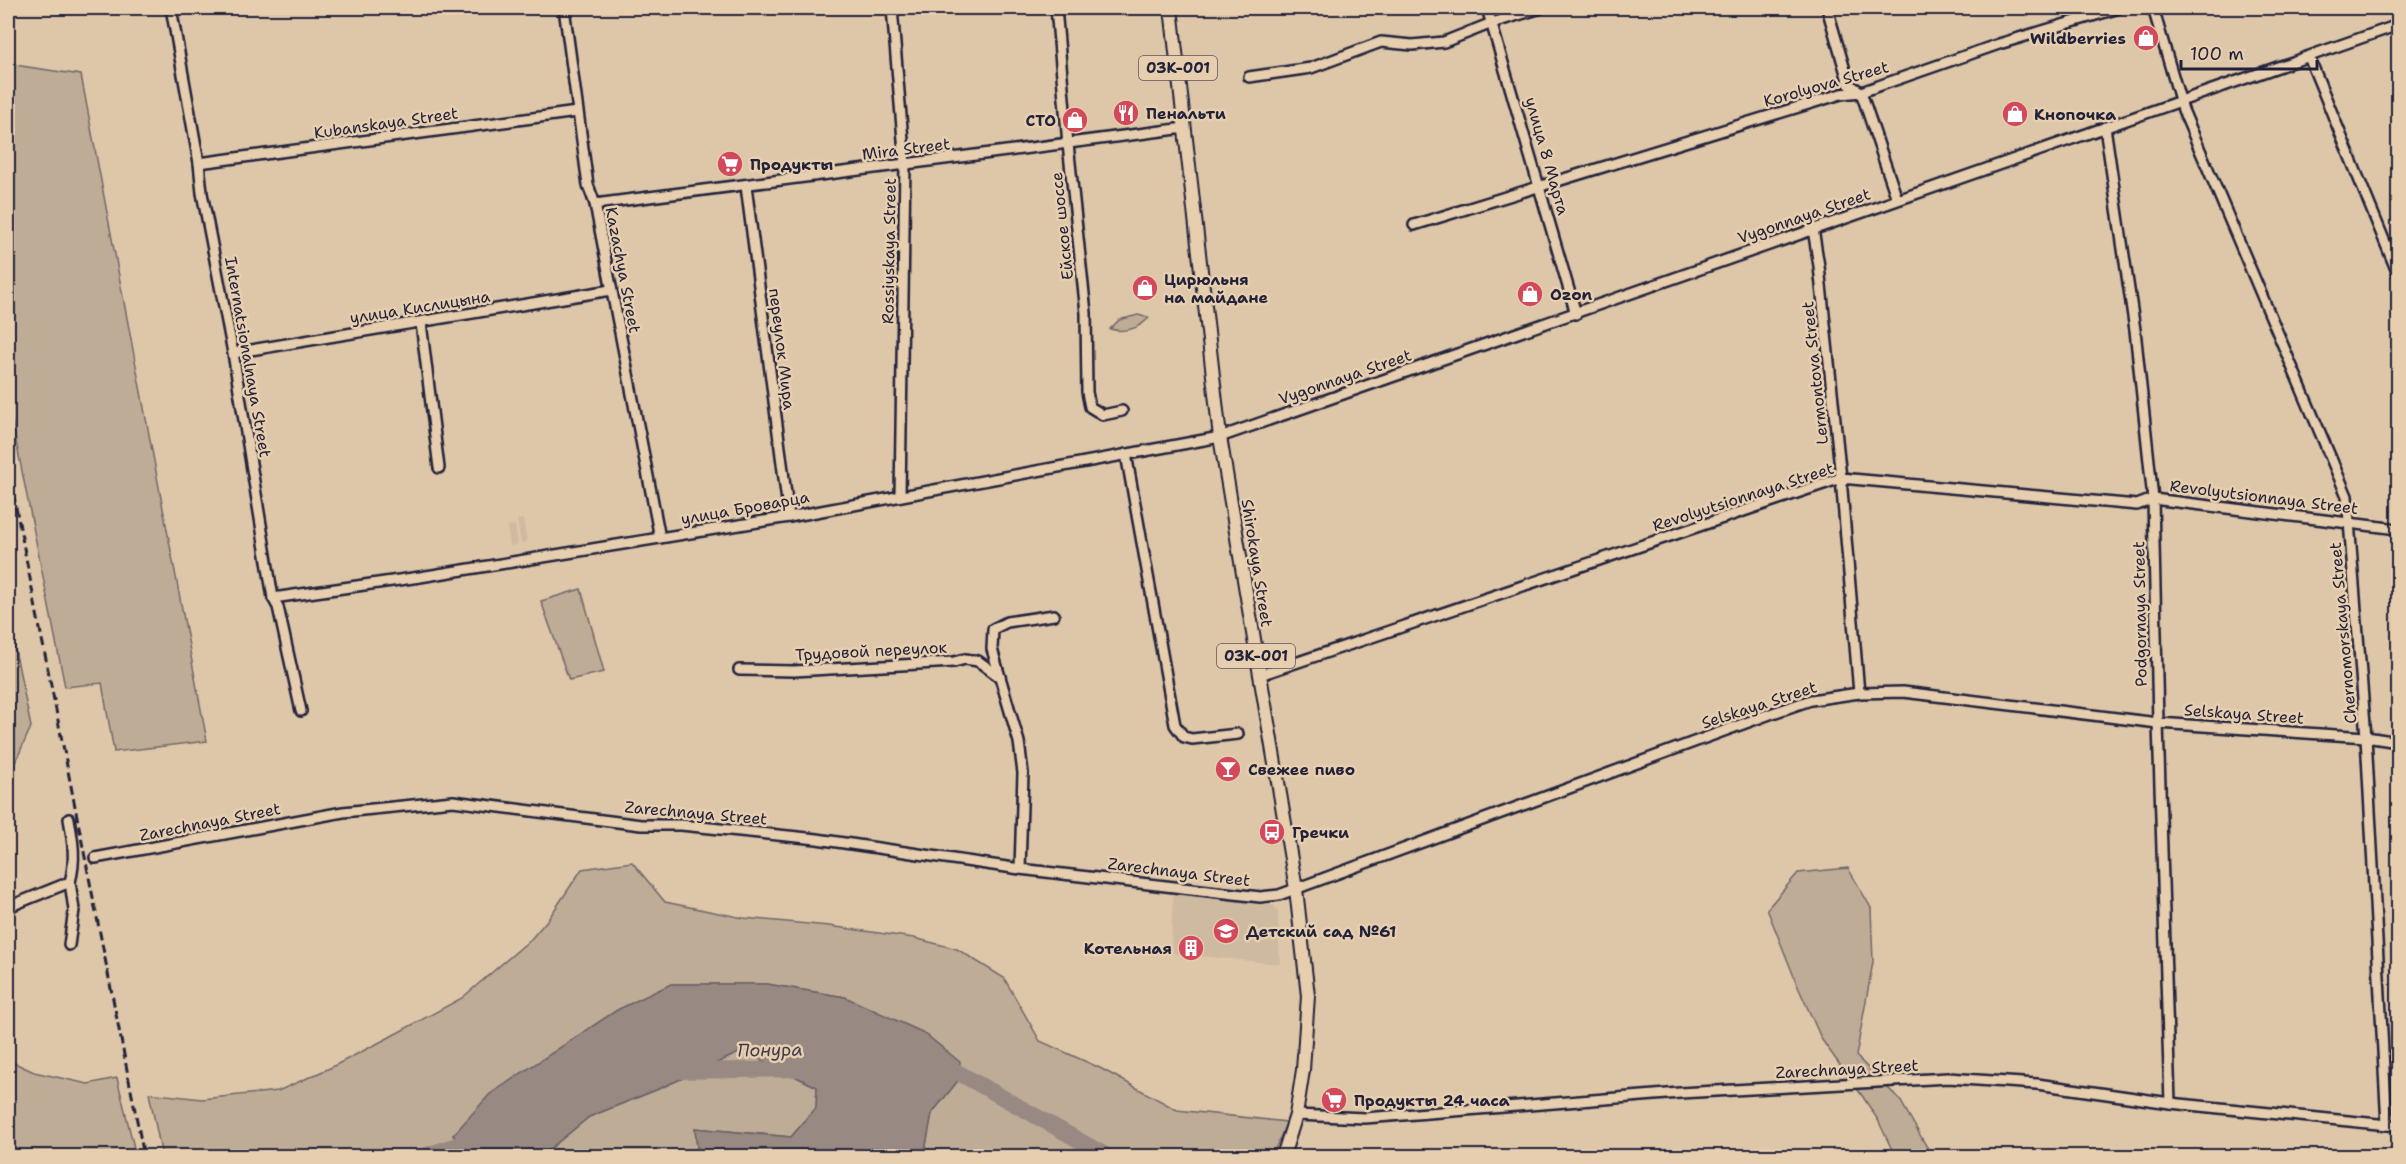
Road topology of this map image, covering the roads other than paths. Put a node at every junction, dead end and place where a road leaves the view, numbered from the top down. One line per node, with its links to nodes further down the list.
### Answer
1 (171, 8): 21 (street, Internatsionalnaya Street)
2 (564, 8): 17 (street, Kazachya Street)
3 (892, 8): 22 (street, Rossiyskaya Street)
4 (1056, 8): 20 (street, Ейское шоссе)
5 (1171, 8): 19 (main road, Shirokaya Street / 03К-001)
6 (1487, 8): 11 (street, улица 8 Марта)
7 (1541, 8): 11 (street)
8 (1827, 8): 15 (street)
9 (2119, 8): 15 (street, Korolyova Street)
10 (2153, 8): 16 (street, Chernomorskaya Street)
11 (1492, 23): 14 (street); 24 (street, улица 8 Марта)
12 (2398, 25): 13 (street, Vygonnaya Street)
13 (2309, 57): 16 (street, Vygonnaya Street); 29 (street)
14 (1249, 77)
15 (1861, 92): 24 (street, Korolyova Street); 25 (street)
16 (2181, 101): 18 (street, Vygonnaya Street); 42 (street, Chernomorskaya Street)
17 (577, 112): 21 (street, Kubanskaya Street); 26 (street, Kazachya Street)
18 (2105, 127): 25 (street, Vygonnaya Street); 40 (street, Podgornaya Street)
19 (1185, 128): 20 (street, Mira Street); 35 (main road, Shirokaya Street / 03К-001)
20 (1068, 144): 22 (street, Mira Street); 34 (street, Ейское шоссе)
21 (199, 164): 33 (street, Internatsionalnaya Street)
22 (905, 164): 23 (street, Mira Street); 39 (street, Rossiyskaya Street)
23 (746, 186): 26 (street, Mira Street); 41 (street, переулок Мира)
24 (1540, 186): 27 (street, Korolyova Street); 31 (street, улица 8 Марта)
25 (1897, 199): 28 (street, Vygonnaya Street)
26 (595, 204): 30 (street, Kazachya Street)
27 (1414, 225)
28 (1813, 229): 31 (street, Vygonnaya Street); 38 (street, Lermontova Street)
29 (2398, 274)
30 (611, 290): 32 (street, улица Кислицына); 44 (street, Kazachya Street)
31 (1576, 314): 35 (street, Vygonnaya Street)
32 (421, 323): 33 (street, улица Кислицына); 37 (street)
33 (233, 353): 45 (street, Internatsionalnaya Street)
34 (1122, 411)
35 (1220, 437): 36 (street, улица Броварца); 48 (main road, Shirokaya Street / 03К-001)
36 (1126, 454): 39 (street, улица Броварца); 53 (street)
37 (439, 468)
38 (1841, 478): 40 (street, Revolyutsionnaya Street); 48 (street, Revolyutsionnaya Street); 50 (street, Lermontova Street)
39 (900, 496): 41 (street, улица Броварца)
40 (2153, 499): 42 (street, Revolyutsionnaya Street); 52 (street, Podgornaya Street)
41 (789, 517): 44 (street, улица Броварца)
42 (2350, 522): 43 (street, Revolyutsionnaya Street); 54 (street, Chernomorskaya Street)
43 (2398, 529)
44 (660, 538): 45 (street, улица Броварца)
45 (273, 598): 51 (street, Internatsionalnaya Street)
46 (1054, 615): 49 (street)
47 (739, 670): 49 (street, Трудовой переулок)
48 (1260, 675): 60 (main road, Shirokaya Street / 03К-001)
49 (1000, 677): 58 (street)
50 (1859, 693): 52 (street, Selskaya Street); 60 (street, Selskaya Street)
51 (300, 711)
52 (2157, 723): 54 (street, Selskaya Street); 63 (street, Podgornaya Street)
53 (1238, 734)
54 (2367, 737): 55 (street, Selskaya Street); 65 (street, Chernomorskaya Street)
55 (2398, 742)
56 (69, 819): 59 (street)
57 (95, 858): 58 (street, Zarechnaya Street)
58 (1020, 869): 60 (street, Zarechnaya Street)
59 (70, 882): 61 (street); 62 (street)
60 (1296, 889): 64 (main road, Shirokaya Street / 03К-001)
61 (8, 907)
62 (69, 945)
63 (2170, 1103): 64 (street, Zarechnaya Street); 65 (street, Zarechnaya Street)
64 (1296, 1115): 67 (main road, Shirokaya Street / 03К-001)
65 (2387, 1125): 66 (street, Zarechnaya Street)
66 (2398, 1126)
67 (1283, 1156)

